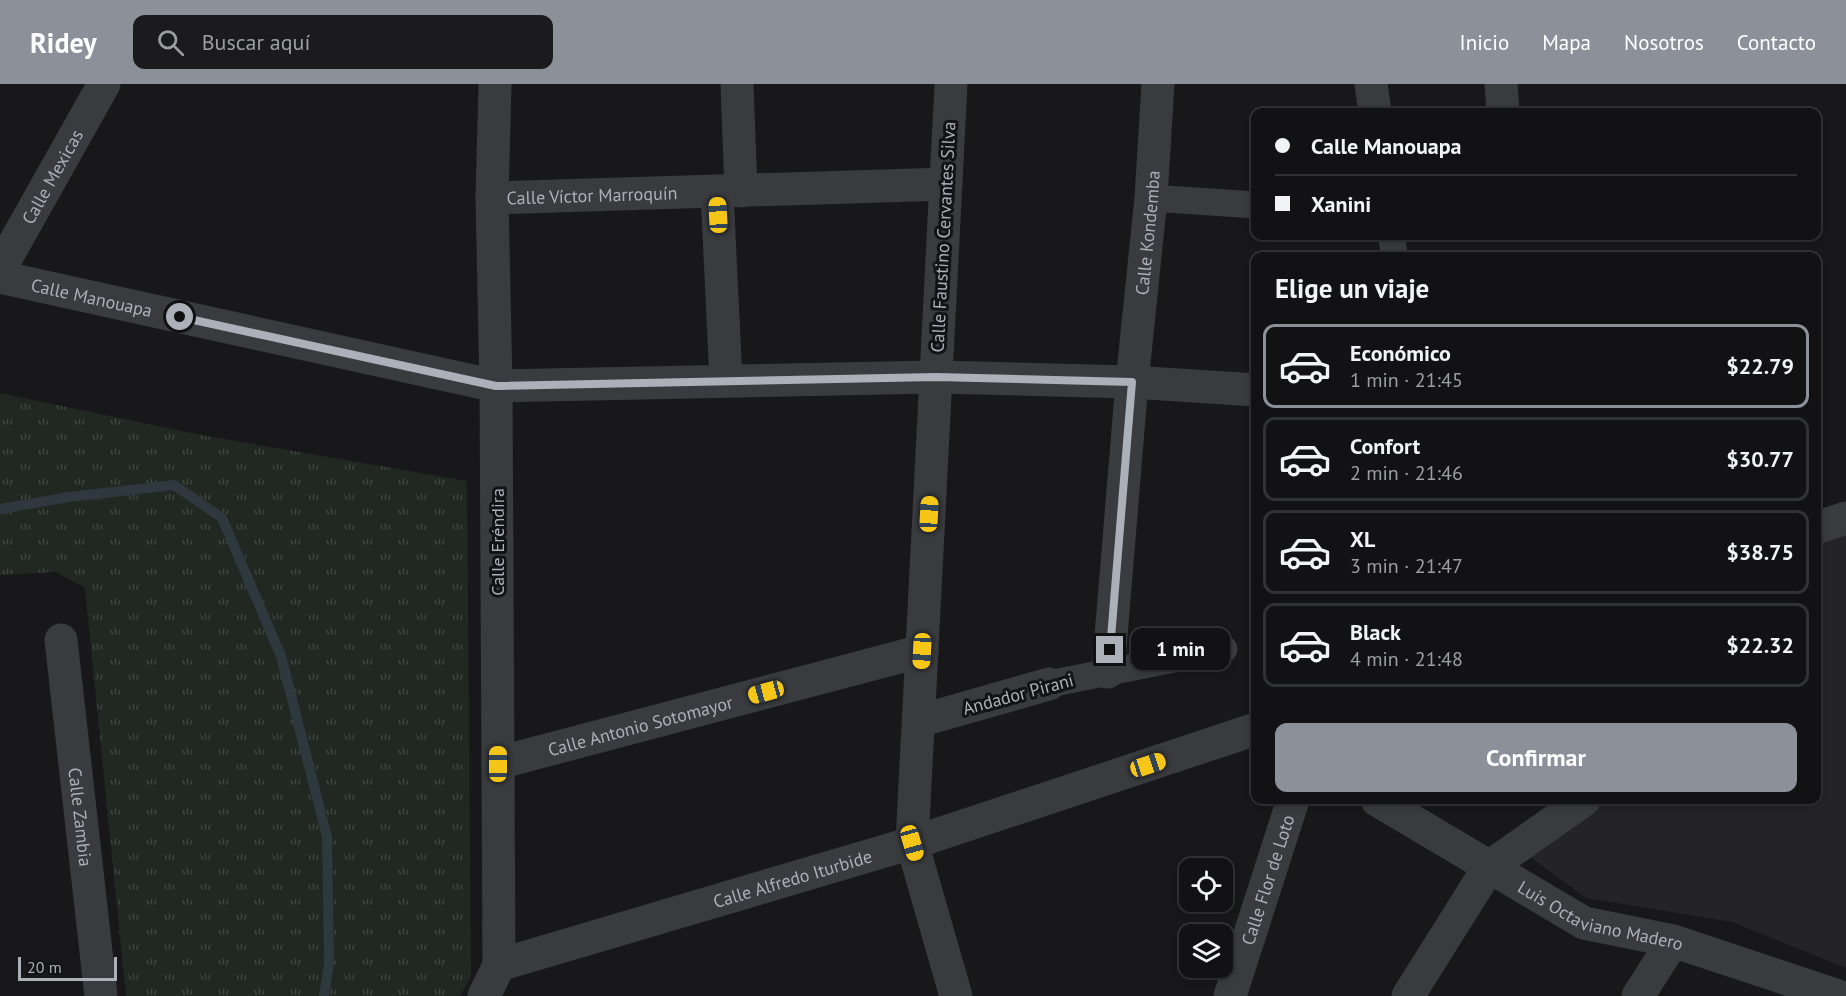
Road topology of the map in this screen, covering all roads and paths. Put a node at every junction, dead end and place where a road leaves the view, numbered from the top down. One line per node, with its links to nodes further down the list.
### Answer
1 (104, 84): 15 (street, Calle Mexicas)
2 (495, 84): 12 (street, Calle Eréndira)
3 (737, 84): 11 (street)
4 (951, 84): 10 (street, Calle Faustino Cervantes Silva)
5 (1158, 84): 13 (street, Calle Kondemba)
6 (1371, 84): 8 (street)
7 (1501, 84): 9 (street)
8 (1374, 108)
9 (1503, 108)
10 (946, 184): 11 (street, Calle Víctor Marroquín); 17 (street, Calle Faustino Cervantes Silva)
11 (729, 191): 12 (street, Calle Víctor Marroquín); 18 (street)
12 (492, 198): 20 (street, Calle Eréndira)
13 (1150, 198): 14 (street); 19 (street, Calle Kondemba)
14 (1251, 205)
15 (0, 268)
16 (0, 277): 20 (street, Calle Manouapa)
17 (936, 377): 18 (street, Calle Manouapa); 19 (street, Calle Manouapa); 26 (street, Calle Faustino Cervantes Silva)
18 (726, 380): 20 (street, Calle Manouapa)
19 (1132, 382): 21 (street, Calle Manouapa); 27 (street, Calle Kondemba)
20 (496, 386): 31 (street, Calle Eréndira)
21 (1251, 390)
22 (1846, 518): 23 (street)
23 (1821, 526)
24 (61, 640): 39 (street, Calle Zambia)
25 (1224, 649): 27 (street, Andador Pirani)
26 (922, 651): 29 (street, Calle Faustino Cervantes Silva); 31 (street, Calle Antonio Sotomayor)
27 (1108, 672): 28 (street, Andador Pirani)
28 (1049, 684): 29 (street, Andador Pirani)
29 (919, 721): 35 (street, Calle Faustino Cervantes Silva)
30 (1251, 731): 35 (street, Calle Alfredo Iturbide)
31 (498, 764): 38 (street, Calle Eréndira)
32 (1292, 804): 42 (street, Calle Flor de Loto)
33 (1384, 804): 36 (street, Luis Octaviano Madero)
34 (1578, 804): 36 (street)
35 (912, 843): 38 (street, Calle Alfredo Iturbide); 41 (street, Calle Faustino Cervantes Silva)
36 (1489, 867): 37 (street, Luis Octaviano Madero); 43 (street)
37 (1673, 941): 44 (street); 45 (street, Luis Octaviano Madero)
38 (499, 965): 40 (street, Calle Eréndira)
39 (101, 996)
40 (484, 996)
41 (956, 996)
42 (1230, 996)
43 (1408, 996)
44 (1638, 996)
45 (1838, 996)

